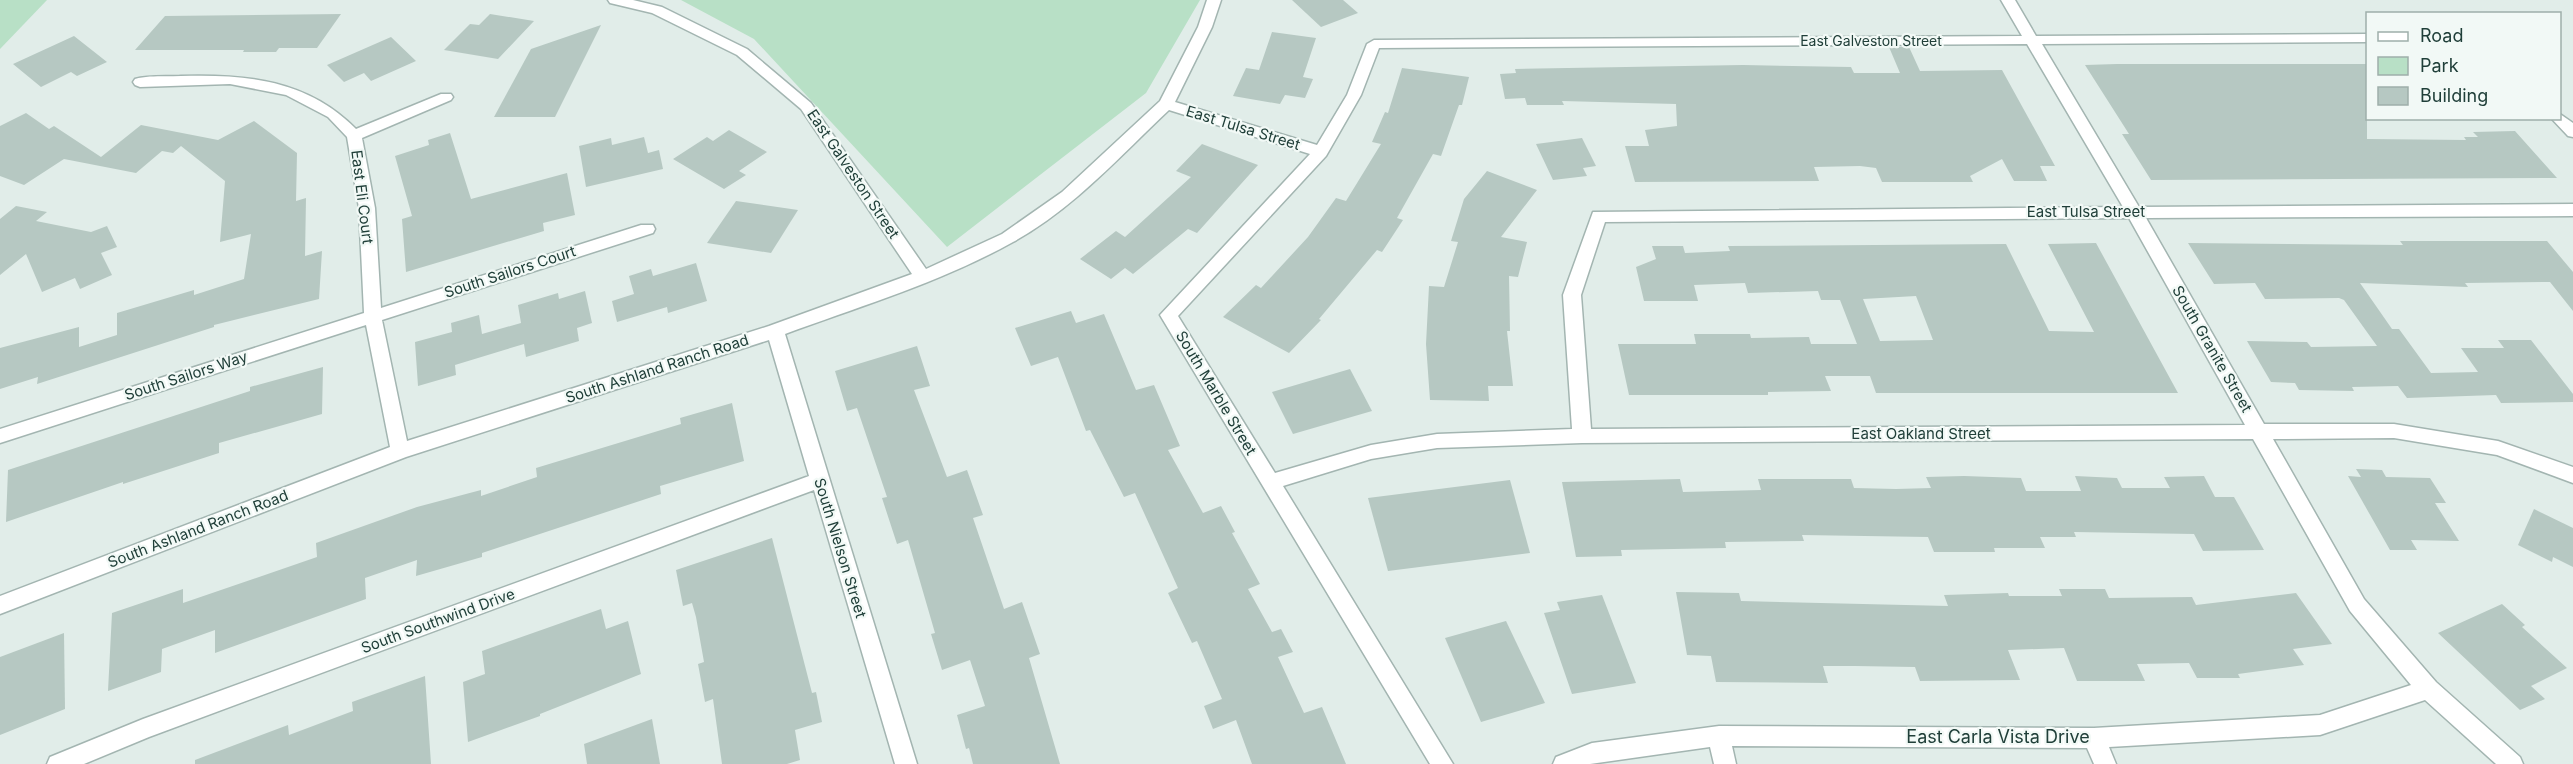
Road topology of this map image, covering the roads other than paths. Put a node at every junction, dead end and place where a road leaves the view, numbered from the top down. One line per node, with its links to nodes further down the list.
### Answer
1 (615, 0): 17 (street, East Galveston Street)
2 (1214, 0): 9 (street, South Ashland Ranch Road)
3 (2008, 0): 5 (street, South Granite Street)
4 (2366, 38): 5 (street, East Galveston Street)
5 (2031, 39): 6 (street, East Galveston Street); 15 (street, South Granite Street)
6 (1374, 44): 13 (street, South Marble Street)
7 (140, 82): 12 (street, East Eli Court)
8 (446, 97): 12 (street)
9 (1166, 104): 13 (street, East Tulsa Street); 17 (street, South Ashland Ranch Road)
10 (2560, 120): 11 (street)
11 (2573, 132)
12 (354, 136): 18 (street, East Eli Court)
13 (1321, 152): 26 (street, South Marble Street)
14 (2573, 210): 15 (street, East Tulsa Street)
15 (2134, 212): 20 (street, South Granite Street); 22 (street, East Tulsa Street)
16 (647, 229): 18 (street, South Sailors Court)
17 (923, 277): 19 (street, South Ashland Ranch Road)
18 (373, 316): 21 (street, South Sailors Way); 23 (street, East Eli Court)
19 (775, 331): 23 (street, South Ashland Ranch Road); 25 (street, South Nielson Street)
20 (2259, 432): 22 (street, East Oakland Street); 24 (street, East Oakland Street); 28 (street, South Granite Street)
21 (0, 436)
22 (1582, 436): 26 (street, East Oakland Street)
23 (400, 451): 27 (street, South Ashland Ranch Road)
24 (2573, 474)
25 (819, 480): 31 (street, South Southwind Drive); 32 (street, South Nielson Street)
26 (1269, 482): 33 (street, South Marble Street)
27 (0, 605)
28 (2428, 689): 30 (street, East Carla Vista Drive); 37 (street, South Granite Street)
29 (1719, 736): 30 (street, East Carla Vista Drive); 34 (street, East Carla Vista Drive); 35 (street)
30 (2094, 738): 36 (street)
31 (58, 764)
32 (906, 764)
33 (1442, 764)
34 (1564, 764)
35 (1725, 764)
36 (2105, 764)
37 (2512, 764)

